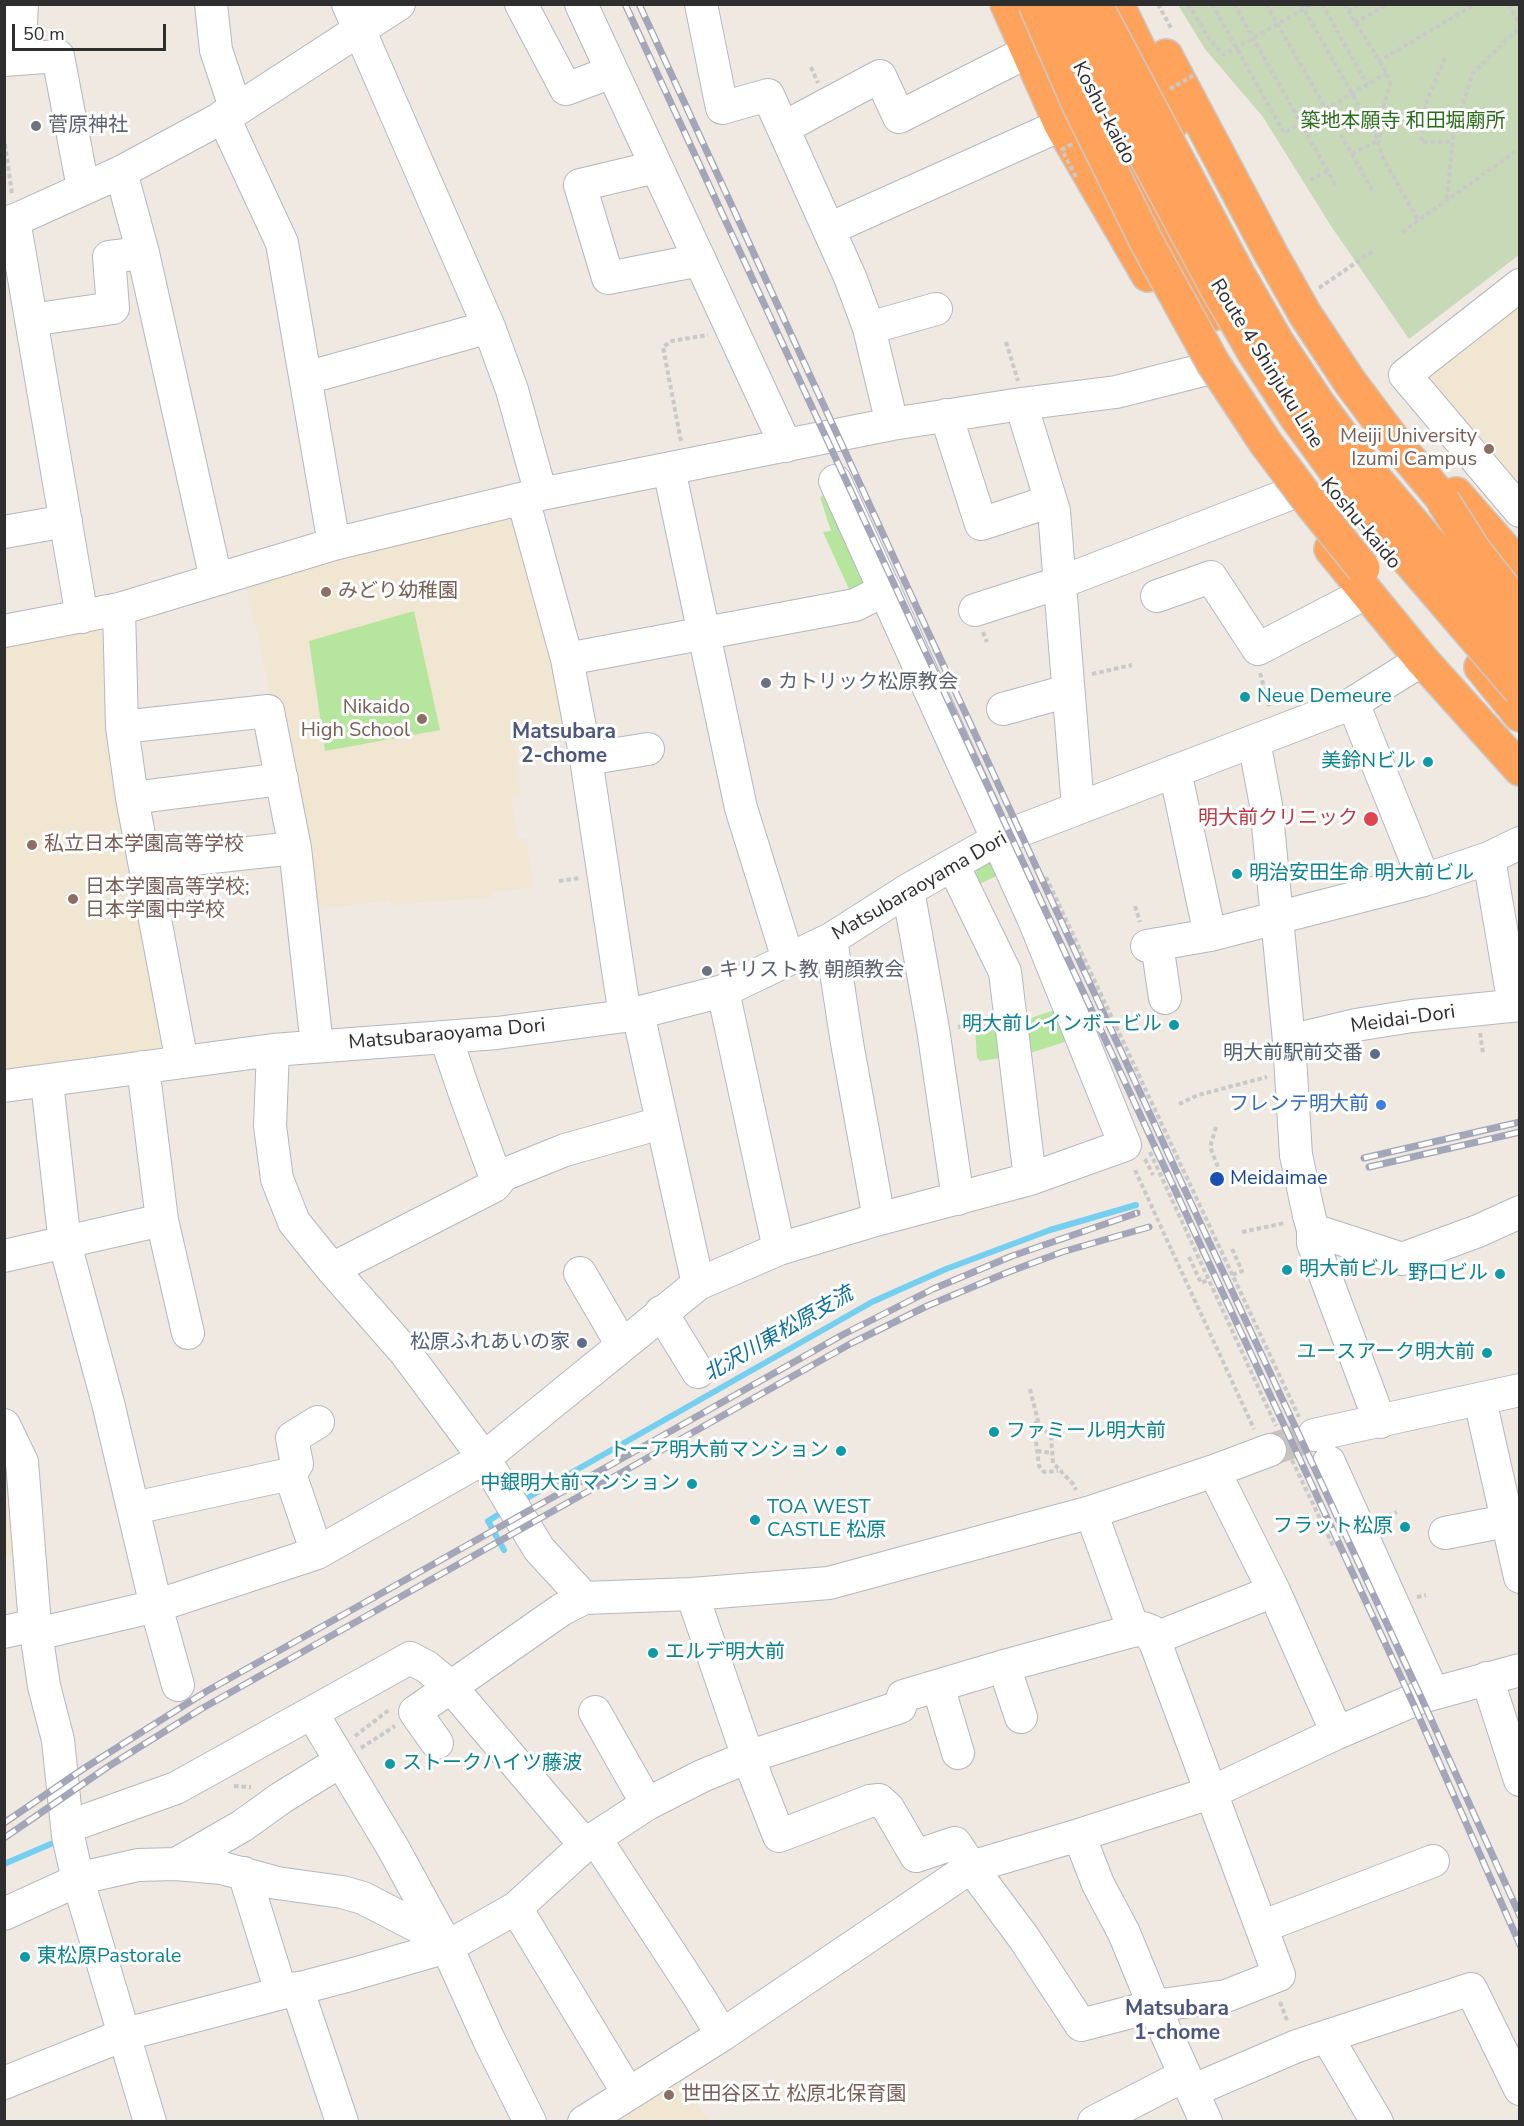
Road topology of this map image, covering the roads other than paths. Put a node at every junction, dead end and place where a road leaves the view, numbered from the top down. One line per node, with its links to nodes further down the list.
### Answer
1 (211, 4): 20 (street)
2 (399, 4): 16 (street)
3 (521, 4): 19 (street)
4 (581, 4): 19 (street)
5 (701, 4): 22 (street)
6 (1007, 4): 17 (highway)
7 (1018, 4): 73 (highway)
8 (1035, 4): 53 (highway, bridge)
9 (1046, 4): 73 (highway, Koshu-kaido)
10 (1064, 4): 70 (highway, Route 4 Shinjuku Line, bridge)
11 (1095, 4): 66 (highway, Route 4 Shinjuku Line, bridge)
12 (1106, 4): 58 (highway)
13 (1117, 4): 63 (highway)
14 (1140, 4): 46 (highway); 51 (highway)
15 (29, 6): 18 (street)
16 (354, 17): 20 (street); 33 (street)
17 (1027, 52): 21 (highway); 22 (street)
18 (12, 60): 25 (street)
19 (612, 72): 23 (street)
20 (230, 113): 24 (street); 36 (street)
21 (1061, 125): 27 (street); 35 (highway)
22 (783, 128): 27 (street)
23 (656, 167): 29 (street); 29 (street)
24 (121, 172): 25 (street); 28 (street)
25 (82, 188): 26 (street)
26 (12, 221): 32 (street)
27 (829, 230): 34 (street)
28 (143, 253): 32 (street); 52 (street)
29 (700, 260): 40 (street)
30 (1520, 285): 47 (street)
31 (936, 309): 34 (street)
32 (31, 320): 48 (street)
33 (489, 327): 36 (street); 44 (street)
34 (869, 328): 39 (street)
35 (1203, 370): 37 (street); 43 (highway)
36 (306, 378): 50 (street)
37 (1022, 404): 38 (street); 45 (street)
38 (946, 415): 39 (street); 45 (street)
39 (892, 424): 40 (street)
40 (786, 446): 41 (street)
41 (677, 468): 44 (street); 65 (street)
42 (835, 481): 56 (street)
43 (1287, 495): 53 (highway); 54 (street)
44 (532, 496): 50 (street); 67 (street)
45 (1051, 501): 54 (street)
46 (1443, 501): 55 (highway, bridge); 60 (highway, bridge)
47 (1520, 511)
48 (66, 521): 49 (street); 62 (street)
49 (4, 532)
50 (334, 544): 52 (street)
51 (1520, 567)
52 (216, 579): 59 (street)
53 (1365, 580): 57 (street); 68 (highway); 78 (highway)
54 (1059, 583): 61 (street); 69 (street)
55 (1520, 586)
56 (885, 590): 65 (street); 84 (street)
57 (1157, 596)
58 (1520, 603)
59 (119, 609): 62 (street); 74 (street)
60 (1520, 609)
61 (975, 610)
62 (82, 617): 64 (street)
63 (1520, 621)
64 (4, 632)
65 (705, 634): 67 (street); 95 (street)
66 (1520, 649)
67 (567, 659): 77 (street)
68 (1422, 660): 71 (street, Matsubaraoyama Dori); 79 (highway)
69 (1068, 686): 72 (street); 83 (street)
70 (1520, 690)
71 (1353, 703): 75 (street, Matsubaraoyama Dori); 90 (street)
72 (1004, 709)
73 (1520, 715)
74 (122, 727): 81 (street); 82 (street)
75 (1265, 737): 80 (street, Matsubaraoyama Dori); 92 (street)
76 (648, 749): 77 (street)
77 (586, 759): 99 (street)
78 (1520, 760)
79 (1520, 769)
80 (1175, 771): 83 (street, Matsubaraoyama Dori); 93 (street)
81 (282, 779): 82 (street); 86 (street)
82 (132, 798): 88 (street)
83 (1078, 807): 84 (street, Matsubaraoyama Dori)
84 (998, 839): 89 (street, Matsubaraoyama Dori); 109 (street)
85 (1520, 843): 87 (street)
86 (295, 848): 88 (street); 102 (street)
87 (1489, 858): 90 (street); 98 (street)
88 (146, 864): 104 (street)
89 (953, 865): 91 (street, Matsubaraoyama Dori); 109 (street)
90 (1424, 880): 92 (street)
91 (908, 890): 94 (street, Matsubaraoyama Dori); 111 (street)
92 (1277, 918): 93 (street); 101 (street)
93 (1210, 935): 97 (street)
94 (831, 939): 95 (street, Matsubaraoyama Dori); 113 (street)
95 (788, 959): 96 (street, Matsubaraoyama Dori)
96 (723, 991): 99 (street, Matsubaraoyama Dori); 117 (street)
97 (1165, 998)
98 (1516, 1005): 101 (street, Meidai-Dori)
99 (632, 1014): 100 (street, Matsubaraoyama Dori); 108 (street)
100 (446, 1038): 102 (street, Matsubaraoyama Dori); 110 (street)
101 (1288, 1041): 115 (street, bridge)
102 (317, 1046): 103 (street, Matsubaraoyama Dori)
103 (273, 1050): 104 (street, Matsubaraoyama Dori); 119 (street)
104 (182, 1062): 105 (street, Matsubaraoyama Dori)
105 (143, 1067): 106 (street, Matsubaraoyama Dori); 114 (street)
106 (47, 1082): 107 (street, Matsubaraoyama Dori); 116 (street)
107 (4, 1086)
108 (661, 1123): 110 (street); 121 (street)
109 (1030, 1179): 111 (street)
110 (497, 1181): 119 (street)
111 (957, 1199): 113 (street)
112 (1520, 1212): 115 (street)
113 (879, 1219): 117 (street)
114 (162, 1220): 116 (street); 123 (street)
115 (1304, 1222): 129 (street)
116 (65, 1244): 118 (street); 137 (street)
117 (779, 1249): 121 (street)
118 (4, 1256)
119 (332, 1269): 133 (street)
120 (580, 1273): 124 (street)
121 (698, 1284): 122 (street)
122 (661, 1312): 124 (street); 125 (street)
123 (188, 1333)
124 (622, 1345): 133 (street)
125 (698, 1372)
126 (1520, 1390): 127 (street)
127 (1480, 1400): 129 (street); 139 (street)
128 (318, 1422): 136 (street)
129 (1380, 1422): 131 (street)
130 (4, 1425): 147 (street)
131 (1309, 1430)
132 (1275, 1445): 135 (street)
133 (484, 1458): 141 (street); 145 (street)
134 (1329, 1462): 156 (street)
135 (1214, 1471): 138 (street); 143 (street)
136 (290, 1474): 137 (street); 141 (street)
137 (134, 1508): 146 (street)
138 (1087, 1513): 144 (street); 149 (street)
139 (1506, 1521): 140 (street); 142 (street)
140 (1445, 1533)
141 (317, 1553): 146 (street)
142 (1520, 1577)
143 (1274, 1591): 149 (street); 160 (street)
144 (692, 1594): 145 (street); 163 (street)
145 (584, 1598): 155 (street)
146 (156, 1606): 147 (street); 153 (street)
147 (36, 1630): 148 (street); 168 (street)
148 (4, 1632)
149 (1143, 1635): 150 (street); 166 (street)
150 (1004, 1666): 154 (street); 159 (street)
151 (1520, 1670): 152 (street)
152 (1487, 1678): 156 (street); 165 (street)
153 (178, 1685)
154 (938, 1686): 162 (street); 163 (street)
155 (451, 1687): 158 (street); 161 (street); 170 (street)
156 (1433, 1693): 160 (street)
157 (595, 1712): 167 (street)
158 (312, 1713): 164 (street); 168 (street)
159 (1021, 1718)
160 (1337, 1733): 166 (street)
161 (437, 1743)
162 (958, 1753)
163 (748, 1757): 167 (street); 173 (street)
164 (341, 1761): 172 (street); 179 (street)
165 (1520, 1780)
166 (1210, 1793): 169 (street); 178 (street)
167 (647, 1804): 170 (street)
168 (67, 1827): 175 (street)
169 (1079, 1835): 173 (street); 181 (street)
170 (590, 1841): 176 (street); 183 (street)
171 (1433, 1861): 178 (street)
172 (176, 1864): 174 (street); 175 (street)
173 (971, 1867): 181 (street); 183 (street)
174 (244, 1873): 179 (street); 180 (street)
175 (78, 1880): 177 (street); 182 (street)
176 (516, 1908): 179 (street); 188 (street)
177 (4, 1914)
178 (1261, 1927): 181 (street)
179 (445, 1943): 180 (street); 191 (street)
180 (289, 1990): 182 (street); 190 (street)
181 (1154, 2006): 186 (street)
182 (126, 2034): 185 (street); 189 (street)
183 (722, 2035): 188 (street)
184 (1327, 2037): 186 (street); 187 (street); 195 (street)
185 (4, 2083)
186 (1189, 2083): 193 (street); 194 (street)
187 (1520, 2089)
188 (628, 2093): 192 (street)
189 (150, 2121)
190 (342, 2121)
191 (530, 2121)
192 (584, 2121)
193 (1094, 2121)
194 (1206, 2121)
195 (1377, 2121)

